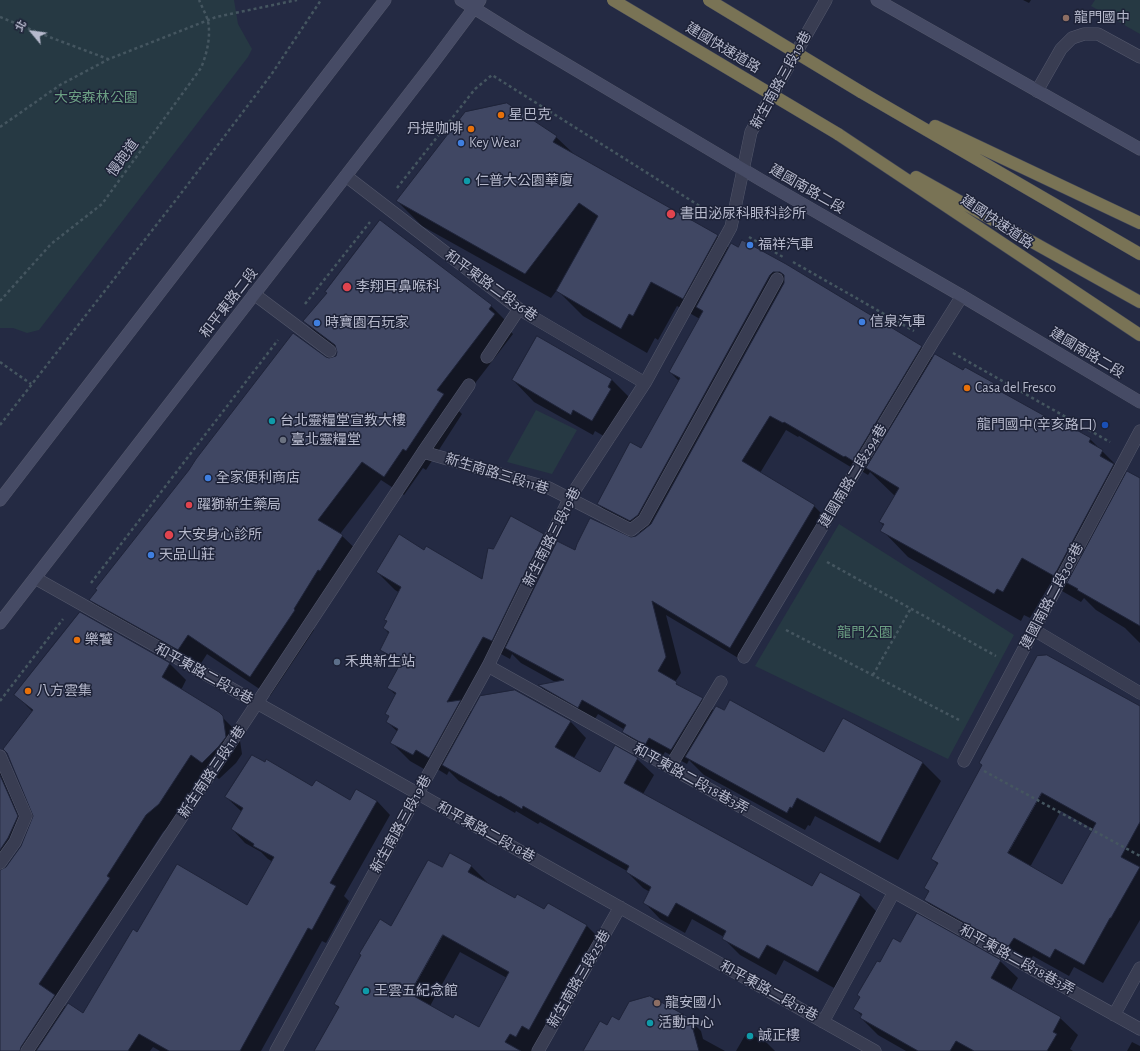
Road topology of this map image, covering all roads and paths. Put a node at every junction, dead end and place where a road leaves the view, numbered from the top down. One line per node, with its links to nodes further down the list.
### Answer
1 (199, 0): 12 (path, 慢跑道)
2 (298, 0): 12 (path)
3 (320, 0): 38 (path)
4 (385, 0): 45 (main road)
5 (461, 0): 10 (main road, 建國南路二段)
6 (613, 0): 18 (highway, 建國快速道路, bridge)
7 (709, 0): 16 (highway, bridge)
8 (826, 0): 20 (street, 新生南路三段19巷)
9 (877, 0): 15 (main road)
10 (477, 4): 20 (main road, 建國南路二段); 21 (main road, 和平東路二段)
11 (0, 17): 14 (path)
12 (208, 21): 14 (path); 29 (path, 慢跑道)
13 (1140, 57): 15 (street)
14 (109, 59): 17 (path)
15 (1037, 91): 19 (main road)
16 (861, 92): 24 (highway); 25 (highway)
17 (0, 126)
18 (838, 134): 30 (highway, 建國快速道路); 33 (highway, 建國快速道路)
19 (1140, 149)
20 (743, 168): 28 (main road, 建國南路二段); 37 (street, 新生南路三段19巷)
21 (346, 176): 22 (street, 和平東路二段36巷); 27 (main road, 和平東路二段)
22 (383, 205): 23 (path); 31 (street, 和平東路二段36巷); 32 (path)
23 (706, 210)
24 (1140, 223)
25 (1140, 254)
26 (777, 279): 44 (street, 新生南路三段11巷)
27 (254, 294): 32 (street); 47 (main road, 和平東路二段)
28 (962, 296): 40 (main road, 建國南路二段); 46 (street, 建國南路二段294巷)
29 (0, 301)
30 (1140, 302)
31 (519, 309): 35 (street); 37 (street, 和平東路二段36巷)
32 (292, 322): 34 (street); 48 (path)
33 (1140, 335)
34 (330, 351)
35 (487, 357)
36 (0, 362): 38 (path)
37 (645, 383): 44 (street, 新生南路三段19巷)
38 (31, 384): 41 (path)
39 (469, 386): 43 (street, 新生南路三段11巷)
40 (1140, 402)
41 (0, 425)
42 (1140, 431): 52 (street, 建國南路二段308巷)
43 (423, 452): 44 (street, 新生南路三段11巷); 60 (street, 新生南路三段11巷)
44 (569, 499): 54 (street, 新生南路三段19巷)
45 (0, 500)
46 (808, 551): 49 (path); 50 (street, 建國南路二段294巷)
47 (35, 578): 48 (street, 和平東路二段18巷); 51 (main road, 和平東路二段)
48 (76, 602): 59 (path); 60 (street, 和平東路二段18巷)
49 (911, 608): 55 (path); 56 (path)
50 (766, 619): 53 (street, 建國南路二段294巷); 56 (path)
51 (0, 623)
52 (1034, 630): 55 (street, 建國南路二段308巷); 58 (street)
53 (744, 657)
54 (488, 666): 64 (street, 和平東路二段18巷3弄); 65 (street, 新生南路三段19巷)
55 (1014, 666): 61 (street, 建國南路二段308巷)
56 (873, 675): 61 (path)
57 (721, 682): 64 (street)
58 (1140, 693)
59 (0, 701)
60 (257, 704): 65 (street, 和平東路二段18巷); 74 (street, 新生南路三段11巷)
61 (980, 731): 63 (street, 建國南路二段308巷)
62 (0, 756): 67 (street)
63 (964, 761): 66 (path)
64 (670, 768): 68 (street, 和平東路二段18巷3弄)
65 (418, 794): 69 (street, 和平東路二段18巷); 75 (street, 新生南路三段19巷)
66 (1140, 856)
67 (0, 864)
68 (894, 892): 71 (street, 和平東路二段18巷3弄); 72 (street)
69 (620, 907): 72 (street, 和平東路二段18巷); 76 (street, 新生南路三段25巷)
70 (1140, 968): 71 (street)
71 (1114, 1015): 73 (street, 和平東路二段18巷3弄)
72 (823, 1022): 77 (street, 和平東路二段18巷)
73 (1140, 1029)
74 (27, 1051)
75 (276, 1051)
76 (538, 1051)
77 (875, 1051)

